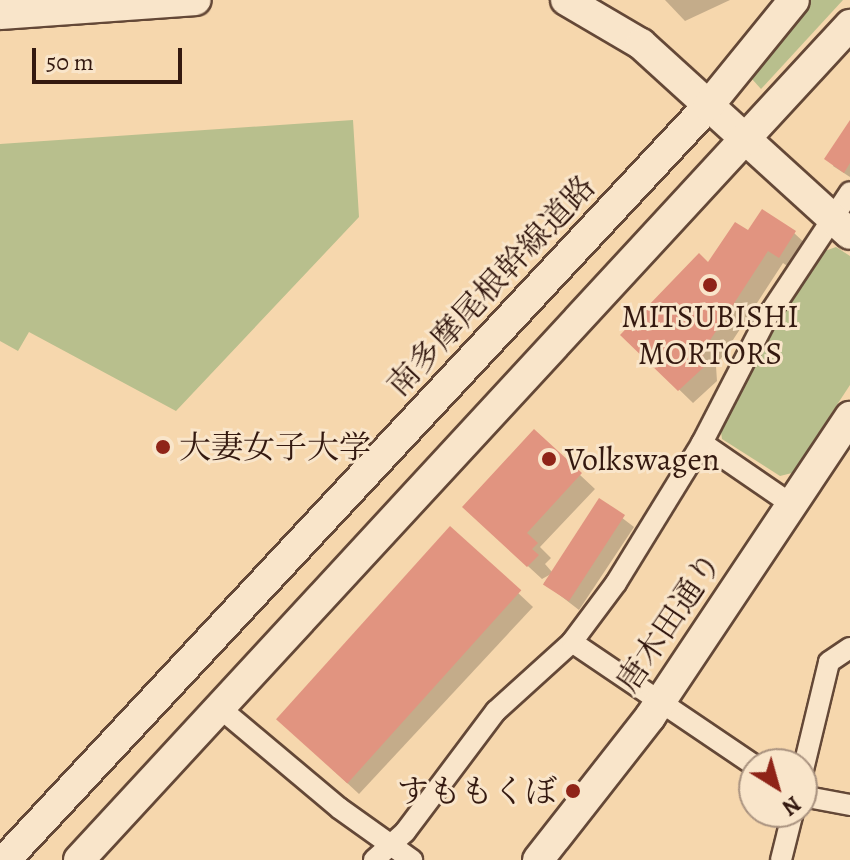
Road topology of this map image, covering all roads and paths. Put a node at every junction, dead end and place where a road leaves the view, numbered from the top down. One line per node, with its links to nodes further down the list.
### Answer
1 (195, 0): 4 (main road)
2 (566, 0): 6 (main road)
3 (794, 0): 6 (main road, 南多摩尾根幹線道路)
4 (0, 14)
5 (850, 25): 7 (main road)
6 (708, 106): 7 (main road); 23 (main road, 南多摩尾根幹線道路)
7 (746, 142): 9 (main road); 16 (main road)
8 (850, 192): 9 (street)
9 (841, 228): 11 (street)
10 (850, 417): 12 (main road, 唐木田通り)
11 (702, 443): 12 (street); 13 (street)
12 (791, 504): 15 (main road, 唐木田通り)
13 (572, 642): 15 (street); 22 (street)
14 (850, 648): 17 (street)
15 (660, 700): 18 (street); 27 (main road, 唐木田通り)
16 (220, 708): 22 (street); 24 (main road)
17 (808, 748)
18 (738, 754)
19 (818, 799): 20 (street)
20 (850, 805)
21 (789, 828): 28 (street)
22 (390, 844): 25 (street); 26 (street)
23 (5, 860)
24 (79, 860)
25 (374, 860)
26 (412, 860)
27 (538, 860)
28 (781, 860)

